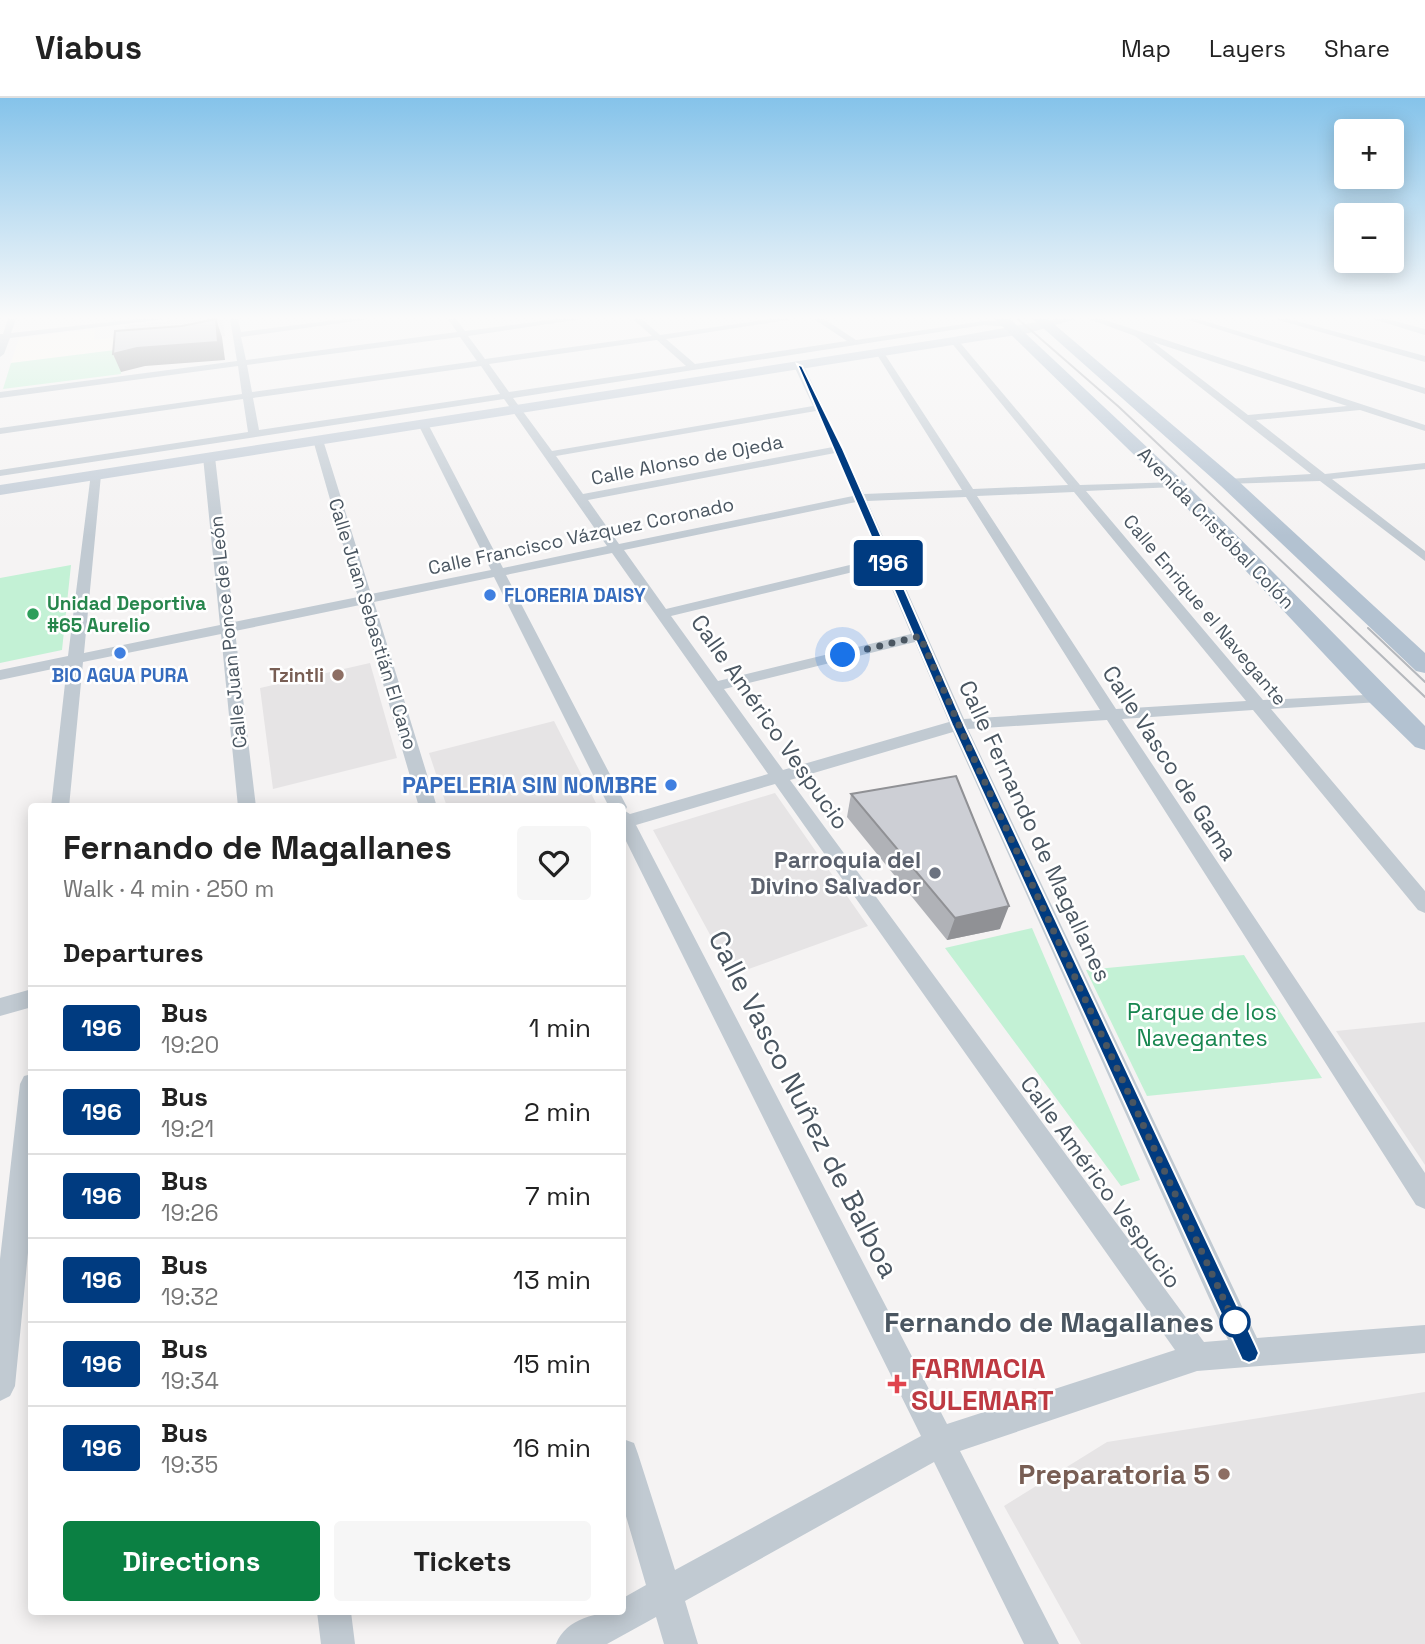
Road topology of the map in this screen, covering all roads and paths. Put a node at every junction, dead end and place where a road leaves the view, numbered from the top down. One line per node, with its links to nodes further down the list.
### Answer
1 (29, 391): 15 (street)
2 (246, 391): 16 (street)
3 (282, 391): 16 (street)
4 (505, 391): 17 (street, Calle Américo Vespucio)
5 (569, 391): 17 (street)
6 (583, 391): 17 (main road)
7 (599, 391): 17 (main road)
8 (810, 391): 19 (street, Calle Fernando de Magallanes)
9 (904, 391): 38 (street, Calle Vasco de Gama)
10 (997, 391): 36 (street, Calle Enrique el Navegante)
11 (1079, 391): 35 (main road, Avenida Cristóbal Colón)
12 (1123, 391): 34 (main road, Avenida Cristóbal Colón)
13 (1212, 391): 20 (street)
14 (1315, 391): 18 (street)
15 (0, 395)
16 (247, 396): 23 (street); 24 (street)
17 (513, 402): 21 (main road); 24 (street); 27 (street, Calle Américo Vespucio); 33 (main road)
18 (1364, 407): 20 (street); 22 (street)
19 (818, 408): 26 (street, Calle Fernando de Magallanes); 27 (street)
20 (1247, 418): 32 (street)
21 (423, 424): 25 (main road); 44 (street, Calle Vasco Nuñez de Balboa)
22 (1425, 428)
23 (0, 431)
24 (254, 434): 30 (street)
25 (318, 440): 28 (main road); 45 (street, Calle Juan Sebastián El Cano)
26 (839, 449): 39 (street, Calle Alonso de Ojeda); 40 (street, Calle Fernando de Magallanes)
27 (551, 454): 39 (street, Calle Américo Vespucio)
28 (209, 457): 31 (main road); 47 (street, Calle Juan Ponce de León)
29 (1422, 469): 32 (street)
30 (0, 473)
31 (95, 475): 37 (main road); 49 (street)
32 (1324, 477): 34 (street); 42 (street)
33 (0, 480)
34 (1228, 482): 50 (main road, Avenida Cristóbal Colón)
35 (1175, 484): 36 (street, Calle Francisco Vázquez Coronado); 53 (main road, Avenida Cristóbal Colón)
36 (1079, 488): 38 (street, Calle Francisco Vázquez Coronado); 54 (street, Calle Enrique el Navegante)
37 (0, 490)
38 (969, 493): 40 (street, Calle Francisco Vázquez Coronado); 55 (street, Calle Vasco de Gama)
39 (582, 498): 41 (street, Calle Américo Vespucio)
40 (860, 498): 41 (street, Calle Francisco Vázquez Coronado); 43 (street, Calle Fernando de Magallanes)
41 (617, 548): 44 (street, Calle Francisco Vázquez Coronado); 46 (street, Calle Américo Vespucio)
42 (1425, 557)
43 (887, 560): 46 (street); 48 (street, Calle Fernando de Magallanes)
44 (498, 572): 45 (street, Calle Francisco Vázquez Coronado); 62 (street, Calle Vasco Nuñez de Balboa)
45 (365, 600): 47 (street, Calle Francisco Vázquez Coronado); 61 (street, Calle Juan Sebastián El Cano)
46 (663, 614): 52 (street, Calle Américo Vespucio)
47 (227, 628): 49 (street, Calle Francisco Vázquez Coronado); 60 (street, Calle Juan Ponce de León)
48 (920, 636): 52 (street); 56 (street, Calle Fernando de Magallanes)
49 (76, 659): 51 (street, Calle Francisco Vázquez Coronado); 59 (street)
50 (1425, 666)
51 (0, 675)
52 (715, 686): 58 (street, Calle Américo Vespucio)
53 (1379, 697): 54 (street); 57 (main road, Avenida Cristóbal Colón)
54 (1261, 707): 55 (street); 65 (street, Calle Enrique el Navegante)
55 (1112, 716): 56 (street); 69 (street, Calle Vasco de Gama)
56 (958, 725): 58 (street); 71 (street, Calle Fernando de Magallanes)
57 (1425, 741)
58 (778, 776): 63 (street); 72 (street, Calle Américo Vespucio)
59 (60, 803)
60 (247, 803)
61 (427, 803)
62 (615, 803)
63 (626, 816)
64 (626, 825): 74 (street, Calle Vasco Nuñez de Balboa)
65 (1425, 905)
66 (28, 999): 67 (street)
67 (0, 1007)
68 (28, 1122): 73 (street)
69 (1425, 1196)
70 (1425, 1339): 71 (street)
71 (1249, 1353): 72 (street)
72 (1197, 1357): 74 (street)
73 (0, 1386)
74 (940, 1441): 76 (street); 83 (street, Calle Vasco Nuñez de Balboa)
75 (626, 1464): 76 (street)
76 (665, 1593): 79 (street); 82 (street)
77 (334, 1615): 80 (street)
78 (625, 1615): 81 (street)
79 (626, 1615)
80 (338, 1644)
81 (573, 1644)
82 (681, 1644)
83 (1042, 1644)

